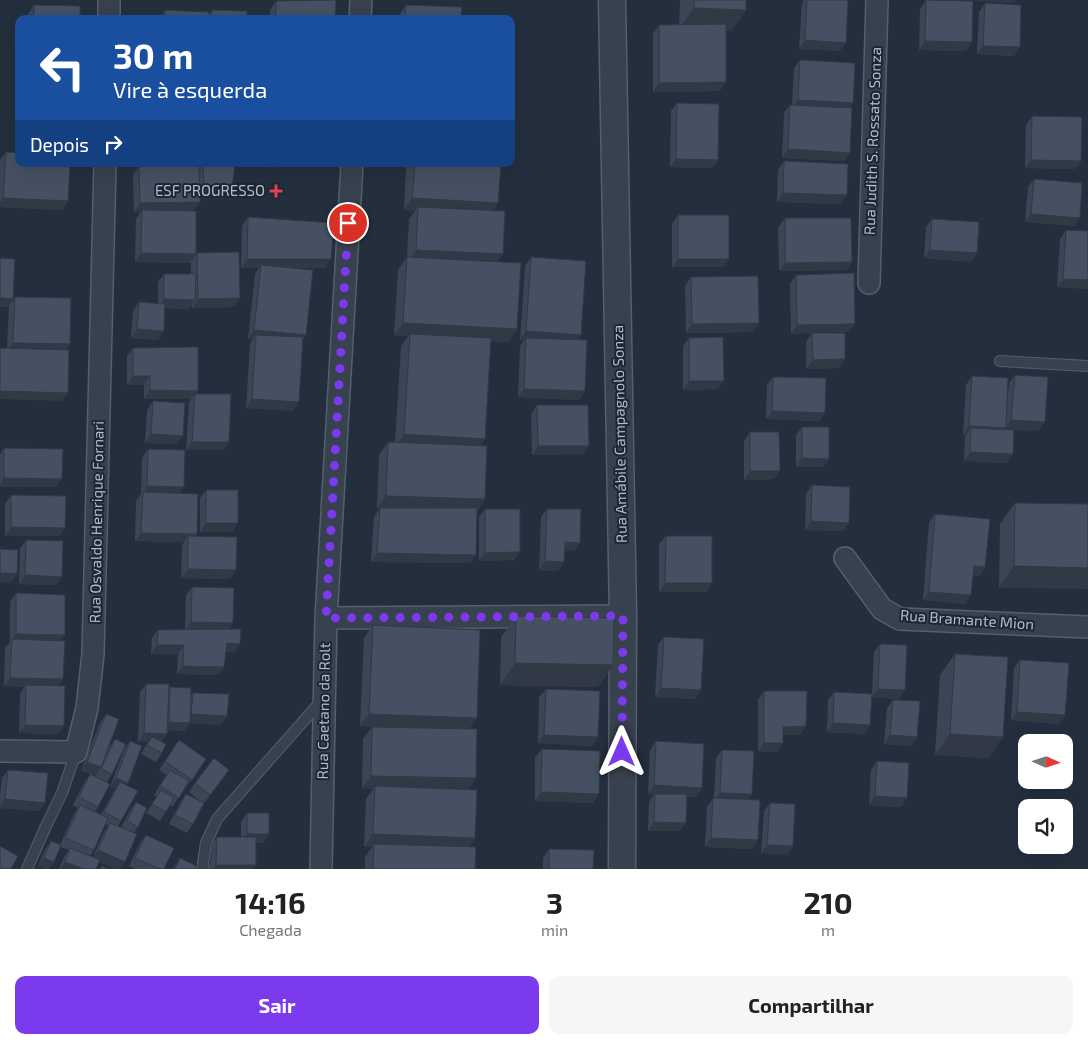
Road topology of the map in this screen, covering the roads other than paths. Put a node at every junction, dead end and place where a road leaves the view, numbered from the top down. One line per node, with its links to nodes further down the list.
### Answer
1 (109, 0): 5 (street)
2 (361, 0): 6 (street)
3 (612, 0): 13 (street, Rua Amábile Campagnolo Sonza)
4 (877, 0): 9 (street, Rua Judith S. Rossato Sonza)
5 (109, 15)
6 (360, 15)
7 (105, 167): 18 (street, Rua Osvaldo Henrique Fornari)
8 (352, 167): 14 (street, Rua Caetano da Rolt)
9 (869, 283)
10 (1000, 361): 11 (lane)
11 (1088, 366)
12 (845, 558): 15 (street, Rua Bramante Mion)
13 (623, 616): 14 (street); 22 (street, Rua Amábile Campagnolo Sonza)
14 (326, 618): 16 (street, Rua Caetano da Rolt)
15 (1088, 627)
16 (324, 698): 20 (lane); 21 (street, Rua Caetano da Rolt)
17 (0, 751): 18 (street)
18 (76, 752): 19 (lane, Rua Osvaldo Henrique Fornari)
19 (27, 869)
20 (204, 869)
21 (321, 869)
22 (622, 869)

